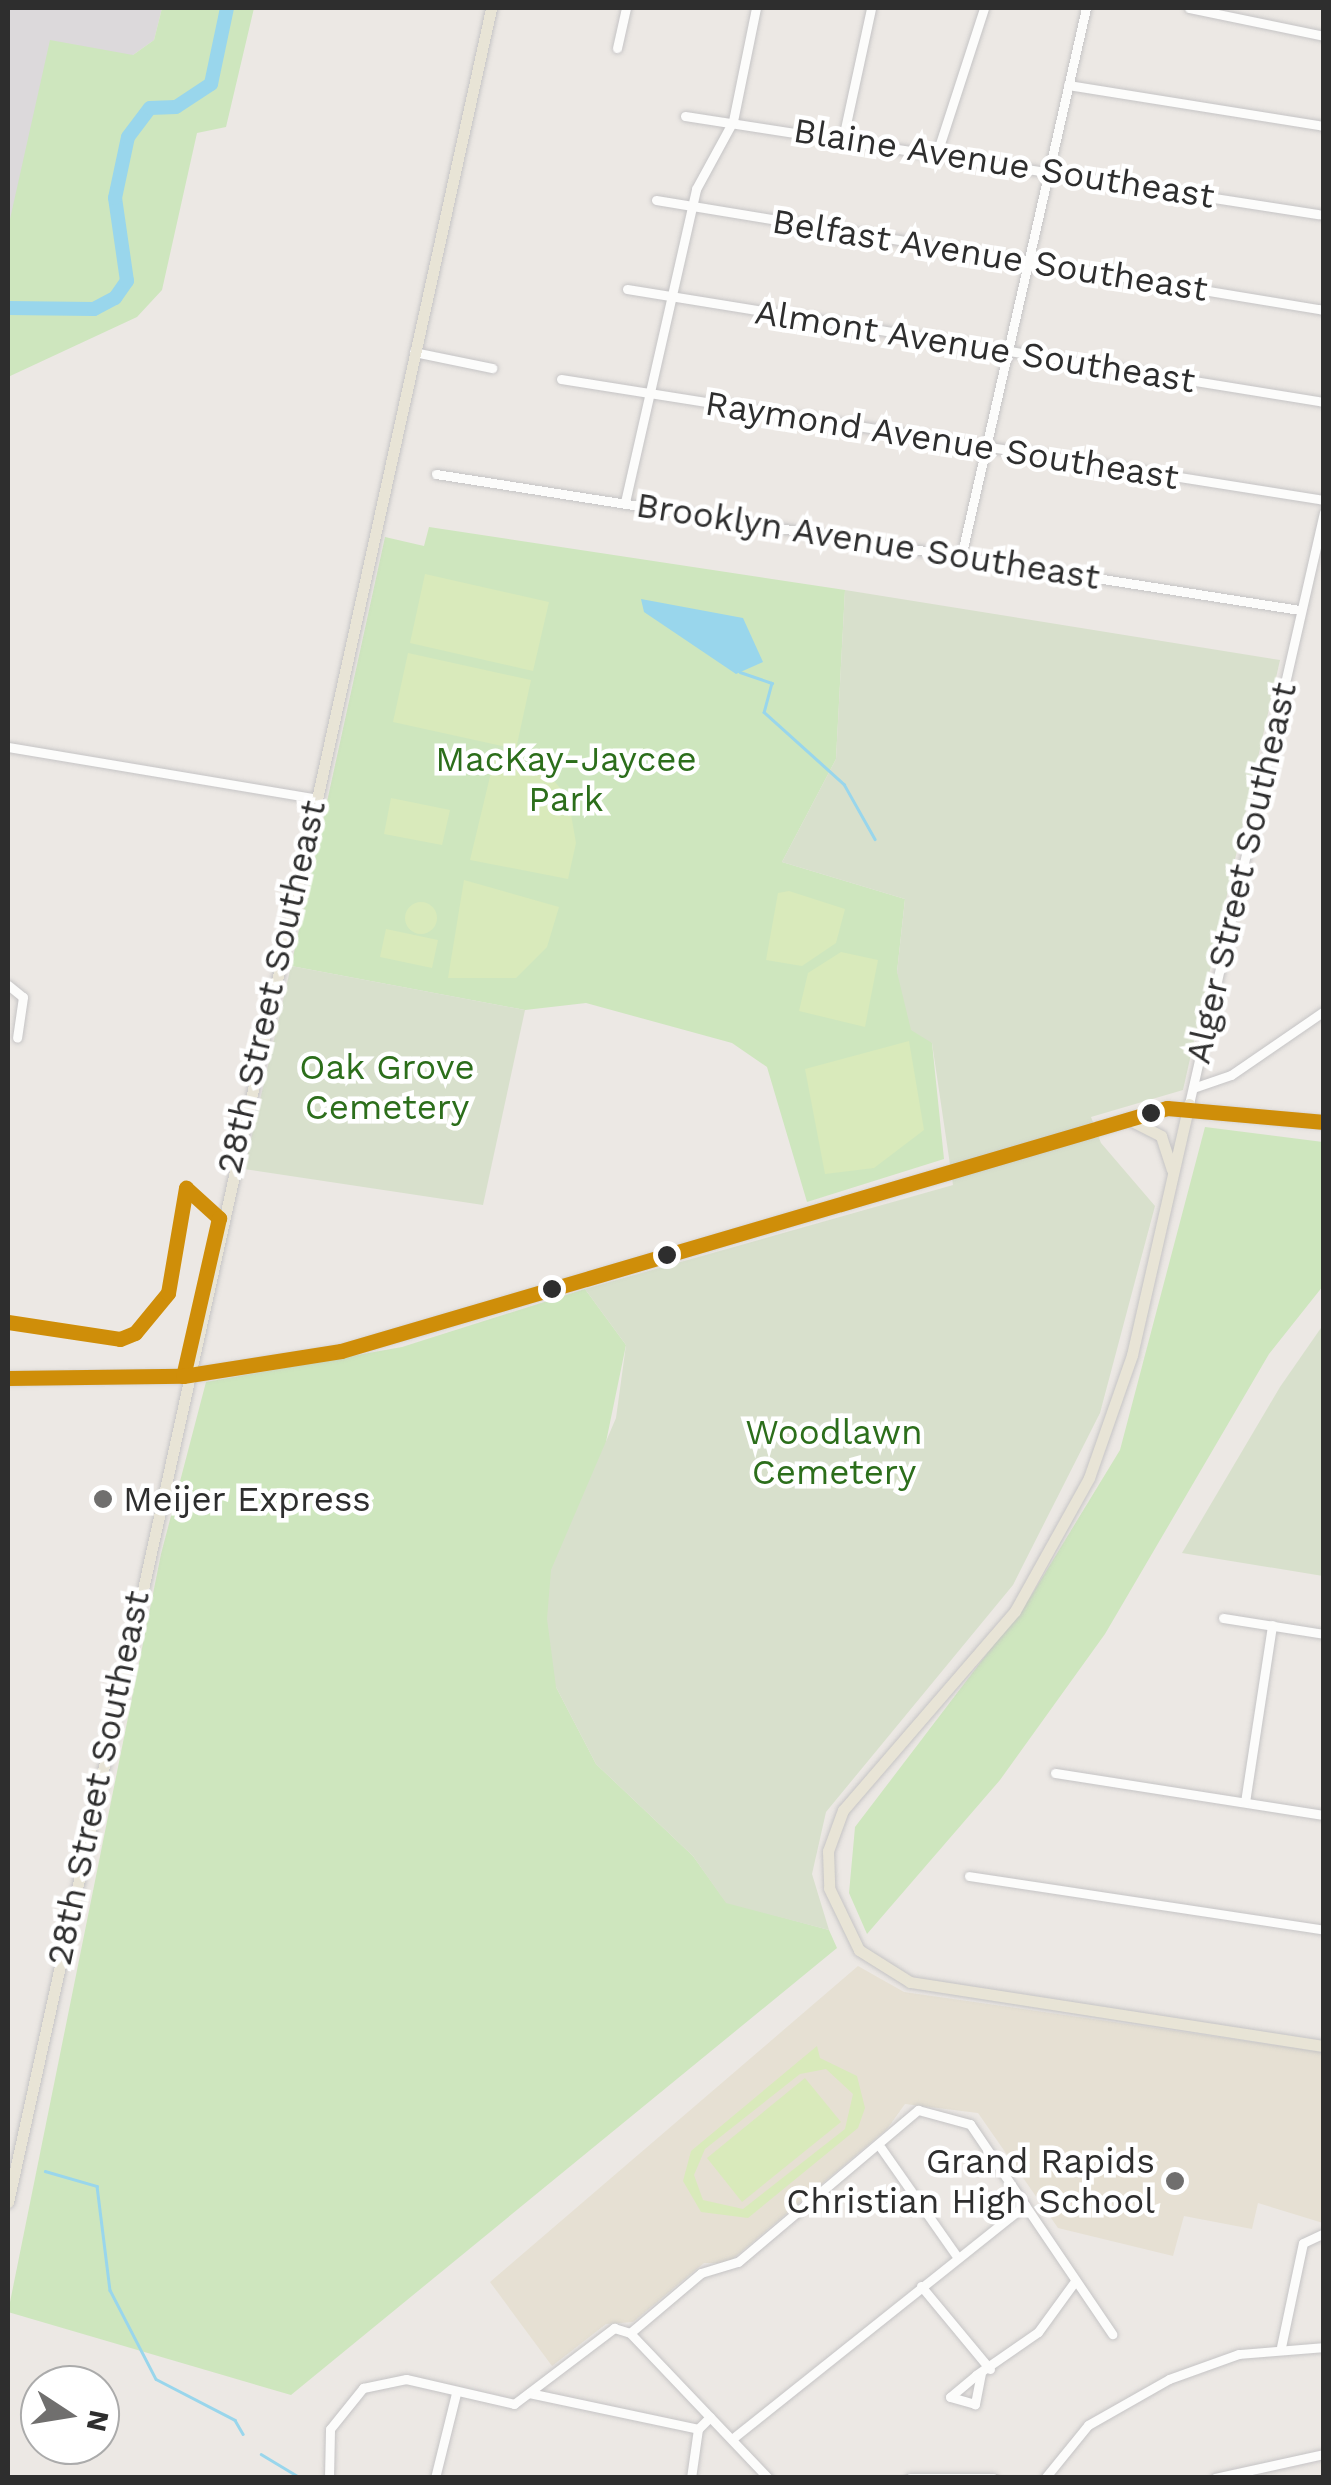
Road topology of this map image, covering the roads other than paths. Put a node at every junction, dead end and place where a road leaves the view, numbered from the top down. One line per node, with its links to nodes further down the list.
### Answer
1 (491, 8): 25 (main road, 28th Street Southeast)
2 (626, 8): 9 (street)
3 (756, 8): 12 (street)
4 (872, 8): 14 (street)
5 (984, 8): 15 (street)
6 (1086, 8): 10 (street)
7 (1190, 11): 8 (street)
8 (1324, 36)
9 (617, 48)
10 (1068, 86): 13 (street); 16 (street)
11 (685, 116): 12 (street, Blaine Avenue Southeast)
12 (733, 120): 14 (street, Blaine Avenue Southeast); 18 (street)
13 (1324, 126)
14 (843, 138): 15 (street, Blaine Avenue Southeast)
15 (937, 153): 16 (street, Blaine Avenue Southeast)
16 (1048, 170): 19 (street, Blaine Avenue Southeast); 20 (street)
17 (656, 200): 18 (street, Belfast Avenue Southeast)
18 (692, 206): 20 (street, Belfast Avenue Southeast); 22 (street)
19 (1324, 214)
20 (1027, 261): 23 (street, Belfast Avenue Southeast); 24 (street)
21 (627, 289): 22 (street, Almont Avenue Southeast)
22 (672, 297): 24 (street, Almont Avenue Southeast); 28 (street)
23 (1324, 310)
24 (1006, 351): 29 (street, Almont Avenue Southeast); 30 (street)
25 (414, 352): 26 (street); 38 (main road, 28th Street Southeast)
26 (492, 368)
27 (561, 379): 28 (street, Raymond Avenue Southeast)
28 (649, 393): 30 (street, Raymond Avenue Southeast); 33 (street)
29 (1324, 402)
30 (984, 448): 32 (street, Raymond Avenue Southeast); 35 (street)
31 (436, 474): 33 (street, Brooklyn Avenue Southeast)
32 (1324, 500)
33 (625, 502): 35 (street, Brooklyn Avenue Southeast)
34 (1324, 512): 36 (street, Alger Street Southeast)
35 (961, 557): 36 (street, Brooklyn Avenue Southeast)
36 (1300, 610): 42 (street, Alger Street Southeast)
37 (8, 746): 38 (street)
38 (314, 798): 47 (main road, 28th Street Southeast)
39 (8, 985): 41 (street)
40 (1324, 1011): 42 (street)
41 (17, 1038)
42 (1193, 1088): 43 (street, Alger Street Southeast)
43 (1189, 1104): 44 (main road); 45 (main road); 46 (main road, Alger Street Southeast)
44 (1126, 1119): 46 (main road); 47 (main road)
45 (1324, 1122)
46 (1173, 1175): 57 (main road, Alger Street Southeast)
47 (184, 1376): 48 (main road); 59 (main road, 28th Street Southeast)
48 (8, 1378)
49 (1223, 1618): 50 (street)
50 (1272, 1625): 51 (street); 53 (street)
51 (1324, 1634)
52 (1055, 1773): 53 (street)
53 (1245, 1802): 54 (street)
54 (1324, 1814)
55 (969, 1876): 56 (street)
56 (1324, 1930)
57 (1324, 2046)
58 (881, 2148): 60 (street); 62 (street); 65 (street)
59 (8, 2202)
60 (1025, 2206): 62 (street); 63 (street)
61 (1324, 2232): 67 (street)
62 (956, 2255): 64 (street)
63 (1075, 2281): 64 (street); 66 (street)
64 (921, 2286): 73 (street)
65 (630, 2333): 70 (street); 71 (street)
66 (1112, 2334)
67 (1281, 2347): 68 (street); 81 (street)
68 (1324, 2348)
69 (456, 2393): 70 (street); 75 (street); 76 (street)
70 (530, 2393): 72 (street)
71 (710, 2417): 72 (street); 73 (street)
72 (698, 2429): 77 (street)
73 (732, 2439): 78 (street)
74 (1324, 2454): 82 (street)
75 (329, 2478)
76 (435, 2478)
77 (690, 2478)
78 (768, 2478)
79 (910, 2478): 80 (street)
80 (994, 2478)
81 (1045, 2478)
82 (1215, 2478)

